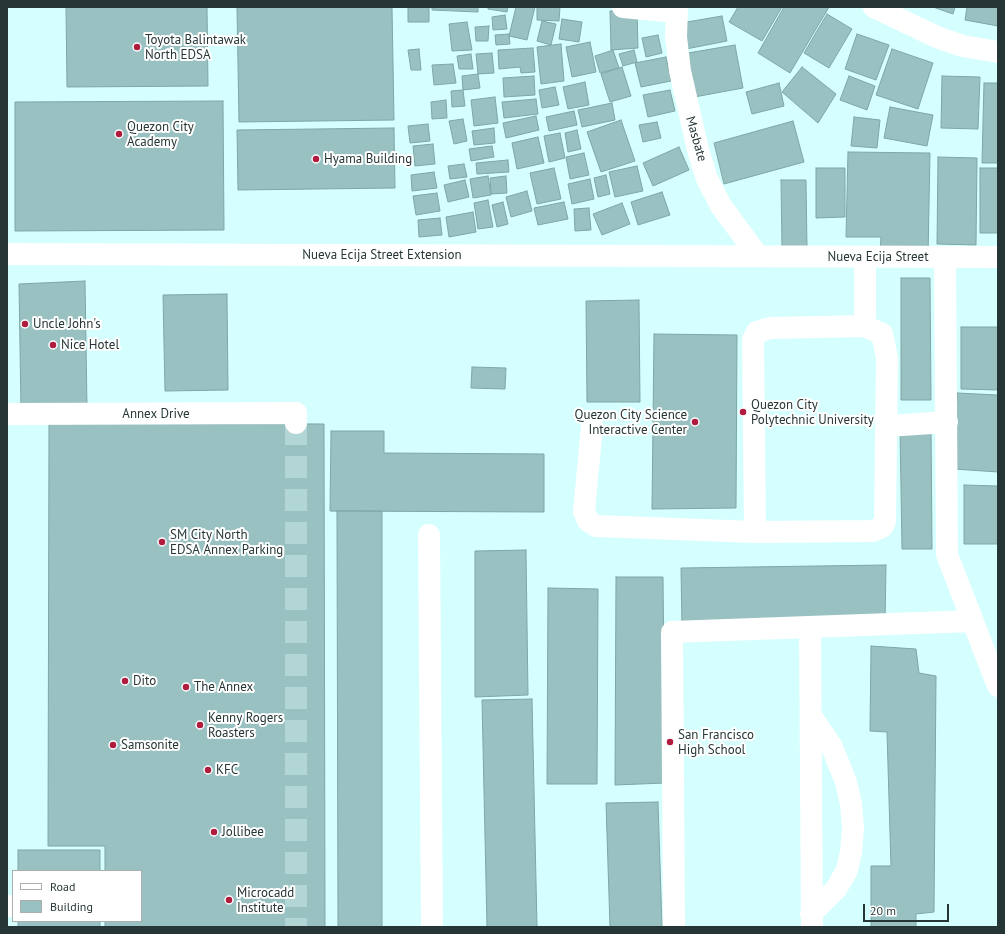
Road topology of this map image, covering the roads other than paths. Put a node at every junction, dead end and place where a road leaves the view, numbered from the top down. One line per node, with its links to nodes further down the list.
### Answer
1 (623, 7): 3 (street)
2 (874, 7): 4 (street)
3 (676, 10): 6 (street, Masbate)
4 (998, 52)
5 (7, 254): 6 (street, Nueva Ecija Street Extension)
6 (758, 256): 7 (street, Nueva Ecija Street)
7 (865, 257): 8 (street, Nueva Ecija Street); 10 (street)
8 (945, 257): 9 (street, Nueva Ecija Street); 12 (street)
9 (998, 257)
10 (865, 326): 15 (street); 16 (street)
11 (7, 414): 13 (street, Annex Drive)
12 (947, 422): 15 (street); 18 (street)
13 (296, 423)
14 (592, 426): 16 (street)
15 (887, 426): 16 (street)
16 (755, 532)
17 (429, 535): 23 (street)
18 (972, 621): 19 (street); 20 (street)
19 (810, 627): 21 (street); 24 (street)
20 (998, 686)
21 (811, 716): 22 (street); 22 (street)
22 (812, 920)
23 (432, 927)
24 (674, 927)

